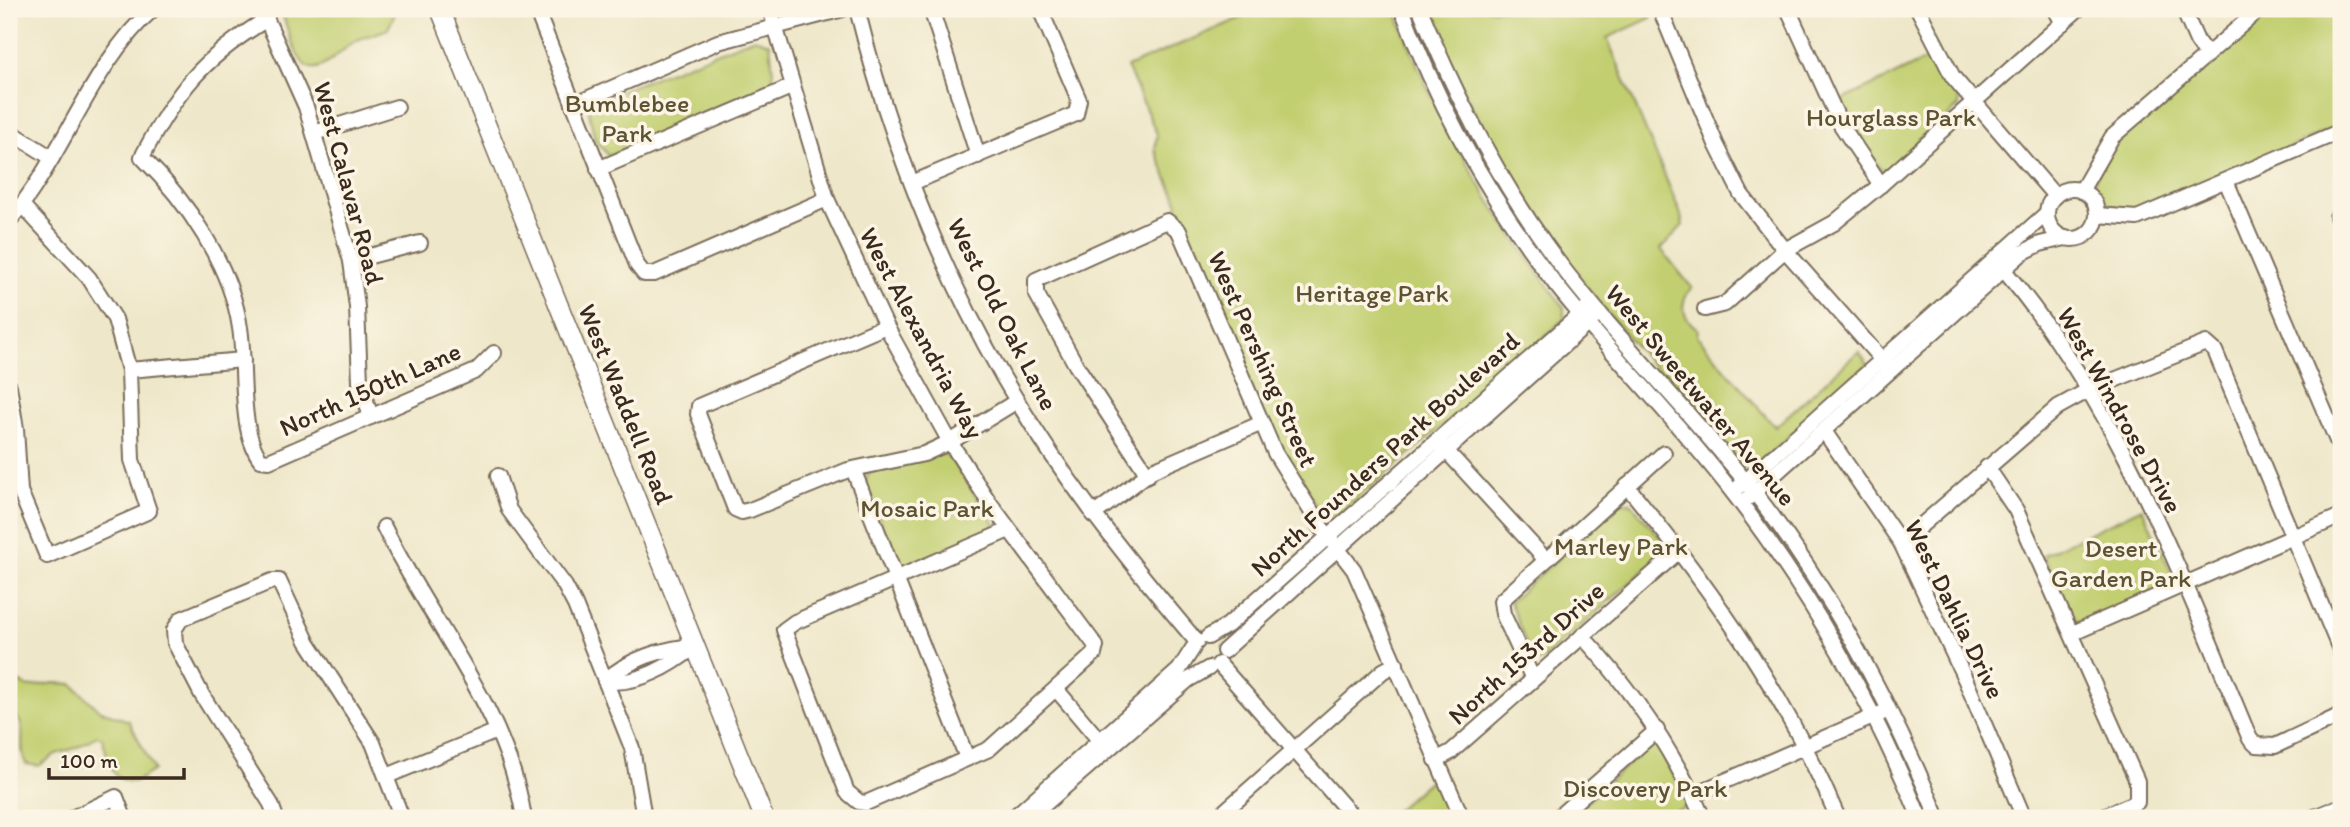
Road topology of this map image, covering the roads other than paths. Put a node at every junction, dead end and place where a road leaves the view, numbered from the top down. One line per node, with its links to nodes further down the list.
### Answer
1 (153, 9): 30 (street)
2 (440, 9): 86 (main road, West Waddell Road)
3 (536, 9): 24 (street)
4 (770, 9): 20 (street, West Alexandria Way)
5 (843, 9): 20 (street)
6 (857, 9): 33 (street, West Old Oak Lane)
7 (930, 9): 29 (street)
8 (1040, 9): 29 (street)
9 (1402, 9): 49 (street, West Sweetwater Avenue)
10 (1420, 9): 47 (street, West Sweetwater Avenue)
11 (1660, 9): 44 (street)
12 (1788, 9): 34 (street)
13 (1918, 9): 23 (street)
14 (2055, 9): 19 (street)
15 (2078, 9): 19 (street)
16 (2183, 9): 21 (street)
17 (2260, 9): 21 (street)
18 (265, 14): 28 (street, West Calavar Road); 52 (street)
19 (2063, 23): 23 (street)
20 (773, 26): 22 (street, West Alexandria Way); 24 (street)
21 (2207, 55): 35 (street)
22 (791, 87): 31 (street); 37 (street, West Alexandria Way)
23 (1973, 103): 34 (street); 36 (street)
24 (573, 105): 31 (street)
25 (397, 107): 28 (street)
26 (9, 131): 30 (street)
27 (2341, 131): 32 (street)
28 (314, 133): 45 (street, West Calavar Road)
29 (978, 156): 33 (street)
30 (52, 158): 38 (street)
31 (598, 169): 37 (street)
32 (2226, 181): 40 (street); 63 (street)
33 (912, 183): 57 (street, West Old Oak Lane)
34 (1881, 184): 44 (street)
35 (2081, 191): 36 (street); 40 (street)
36 (2055, 196): 39 (street)
37 (827, 199): 50 (street, West Alexandria Way)
38 (22, 205): 41 (street); 54 (street)
39 (2047, 213): 42 (street); 46 (street)
40 (2097, 215): 42 (street)
41 (9, 220)
42 (2065, 238): 46 (street)
43 (420, 243): 45 (street)
44 (1785, 250): 48 (street); 53 (street)
45 (351, 261): 58 (street, West Calavar Road)
46 (2000, 266): 53 (street); 56 (street, West Windrose Drive)
47 (1596, 308): 49 (street, North Founders Park Boulevard); 70 (street, West Sweetwater Avenue)
48 (1705, 309)
49 (1584, 319): 62 (street, North Founders Park Boulevard); 71 (street, West Sweetwater Avenue)
50 (886, 326): 61 (street, West Alexandria Way); 66 (street)
51 (494, 353): 58 (street, North 150th Lane)
52 (243, 360): 54 (street); 58 (street, North 150th Lane)
53 (1887, 365): 60 (street); 70 (street)
54 (130, 370): 55 (street)
55 (9, 386)
56 (2087, 391): 65 (street); 76 (street); 82 (street, West Windrose Drive)
57 (1017, 401): 61 (street); 72 (street, West Old Oak Lane)
58 (371, 417)
59 (1262, 423): 67 (street); 67 (street, West Pershing Street); 77 (street, West Pershing Street)
60 (1824, 430): 70 (street); 78 (street, West Dahlia Drive)
61 (950, 442): 66 (street); 75 (street, West Alexandria Way)
62 (1442, 446): 77 (street, North Founders Park Boulevard); 80 (street)
63 (2341, 450)
64 (1664, 453): 69 (street)
65 (1987, 467): 78 (street); 83 (street)
66 (853, 469): 81 (street)
67 (1148, 475): 72 (street)
68 (498, 476): 91 (street)
69 (1627, 486): 79 (street); 80 (street)
70 (1750, 488): 71 (street); 93 (street, West Sweetwater Avenue)
71 (1737, 497): 95 (street, West Sweetwater Avenue)
72 (1093, 515): 85 (street, West Old Oak Lane)
73 (2341, 516): 76 (street)
74 (384, 527): 97 (street)
75 (1009, 530): 81 (street); 92 (street, West Alexandria Way)
76 (2294, 536): 82 (street); 87 (street)
77 (1334, 542): 85 (street, North Founders Park Boulevard); 88 (street, North Founders Park Boulevard); 89 (street, West Pershing Street)
78 (1901, 543): 123 (street, West Dahlia Drive)
79 (1679, 551): 84 (street, North 153rd Drive); 99 (street)
80 (1545, 559): 90 (street)
81 (894, 580): 101 (street); 101 (street)
82 (2184, 584): 83 (street); 94 (street, West Windrose Drive)
83 (2073, 632): 124 (street)
84 (1583, 636): 90 (street, North 153rd Drive); 96 (street)
85 (1199, 642): 88 (street); 88 (street); 98 (street, North Founders Park Boulevard)
86 (695, 646): 91 (street); 112 (main road, West Waddell Road)
87 (2341, 652)
88 (1217, 661): 98 (street, North Founders Park Boulevard); 100 (street)
89 (1396, 664): 100 (street); 102 (street, West Pershing Street)
90 (1533, 679): 102 (street, North 153rd Drive)
91 (605, 681): 111 (street)
92 (1056, 689): 98 (street); 101 (street)
93 (1889, 709): 95 (street); 122 (street, West Sweetwater Avenue)
94 (2341, 715)
95 (1875, 716): 99 (street); 121 (street, West Sweetwater Avenue)
96 (1657, 730): 104 (street); 118 (street)
97 (497, 731): 103 (street); 110 (street)
98 (1104, 745): 113 (street, North Founders Park Boulevard); 114 (street, North Founders Park Boulevard)
99 (1805, 746): 104 (street); 120 (street)
100 (1294, 750): 115 (street); 116 (street)
101 (967, 758)
102 (1436, 760): 117 (street, West Pershing Street)
103 (387, 776): 108 (street); 109 (street)
104 (1693, 794): 119 (street)
105 (2341, 808): 125 (main road)
106 (72, 818): 107 (street)
107 (124, 818)
108 (275, 818)
109 (402, 818)
110 (524, 818)
111 (644, 818)
112 (764, 818)
113 (1013, 818)
114 (1029, 818)
115 (1217, 818)
116 (1354, 818)
117 (1462, 818)
118 (1557, 818)
119 (1703, 818)
120 (1838, 818)
121 (1920, 818)
122 (1938, 818)
123 (2024, 818)
124 (2099, 818)
125 (2316, 818)

